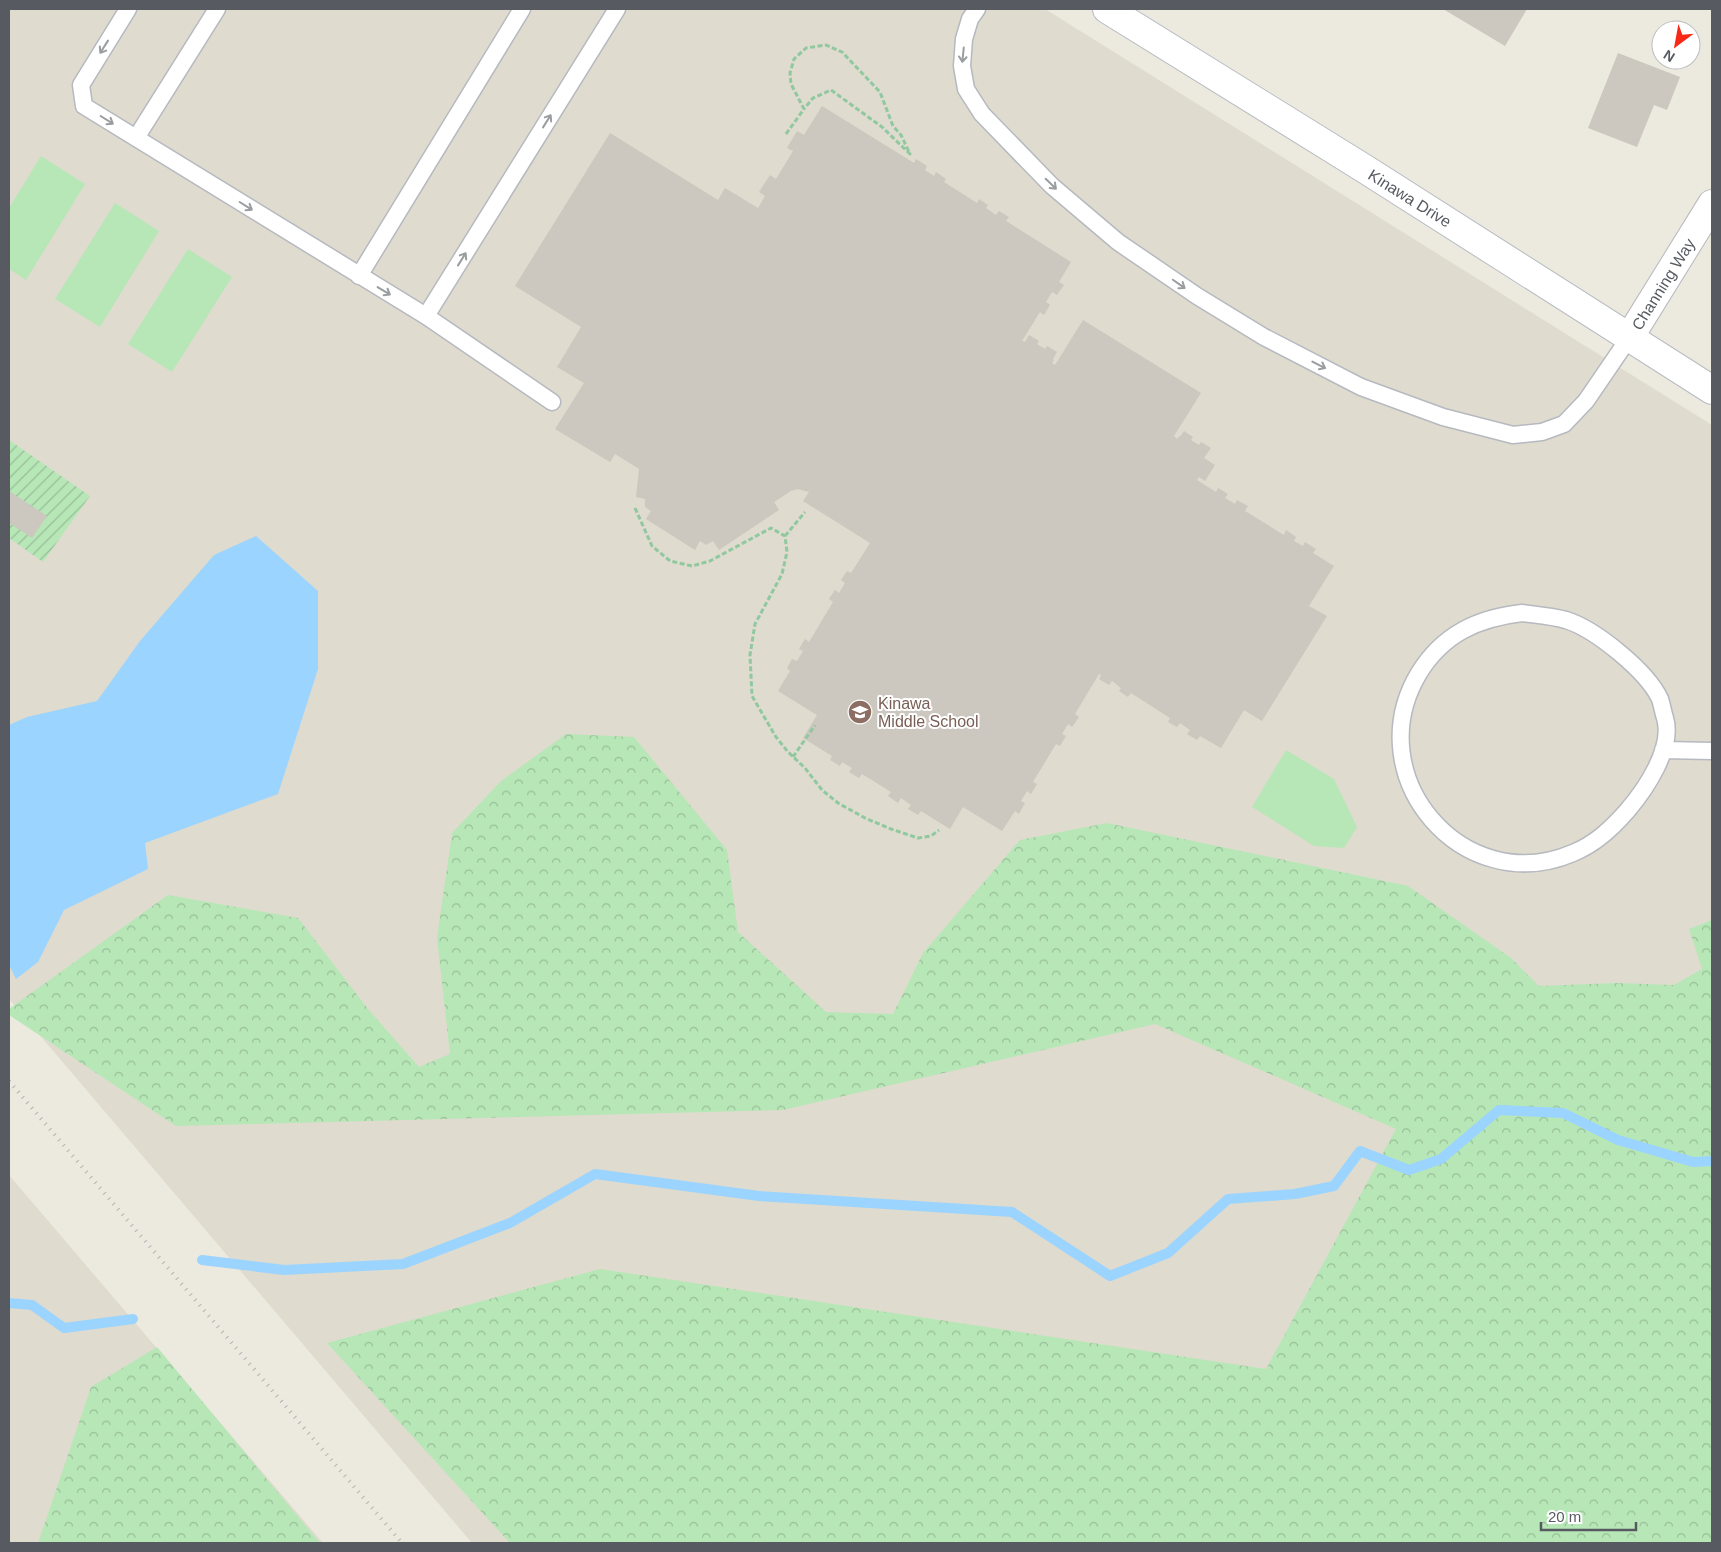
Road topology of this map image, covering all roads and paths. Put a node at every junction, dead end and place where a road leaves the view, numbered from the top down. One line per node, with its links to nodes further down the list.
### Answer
1 (128, 9): 9 (lane, one-way to 9)
2 (217, 9): 9 (lane)
3 (522, 9): 11 (lane)
4 (616, 9): 12 (lane, one-way to 4)
5 (976, 9): 13 (lane, one-way to 13)
6 (1107, 9): 13 (street, Kinawa Drive)
7 (804, 109): 7 (path); 8 (path)
8 (786, 134)
9 (136, 138): 11 (lane, one-way to 11)
10 (1712, 204): 13 (street, Channing Way)
11 (359, 276): 12 (lane, one-way to 12)
12 (426, 316): 15 (lane)
13 (1629, 338): 14 (street, Kinawa Drive)
14 (1712, 390)
15 (552, 402)
16 (635, 508): 18 (path)
17 (805, 512): 18 (path)
18 (785, 536): 22 (path)
19 (815, 725): 22 (path)
20 (1663, 750): 20 (lane); 21 (lane)
21 (1712, 751)
22 (793, 757): 23 (path)
23 (939, 830)

